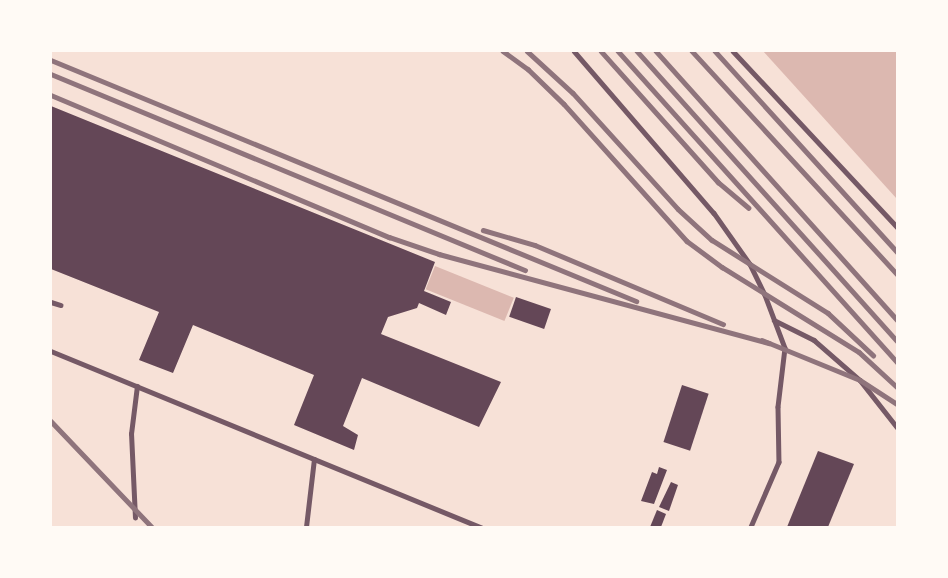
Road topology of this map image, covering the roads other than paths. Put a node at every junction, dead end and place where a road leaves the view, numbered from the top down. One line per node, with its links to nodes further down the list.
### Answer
1 (574, 51): 6 (lane)
2 (733, 51): 3 (lane)
3 (897, 227)
4 (51, 302): 5 (lane)
5 (61, 305)
6 (774, 320): 9 (lane); 14 (lane)
7 (51, 351): 8 (lane)
8 (137, 386): 10 (lane); 11 (lane)
9 (897, 427)
10 (314, 459): 12 (lane); 13 (lane)
11 (135, 518)
12 (306, 527)
13 (481, 527)
14 (751, 527)

